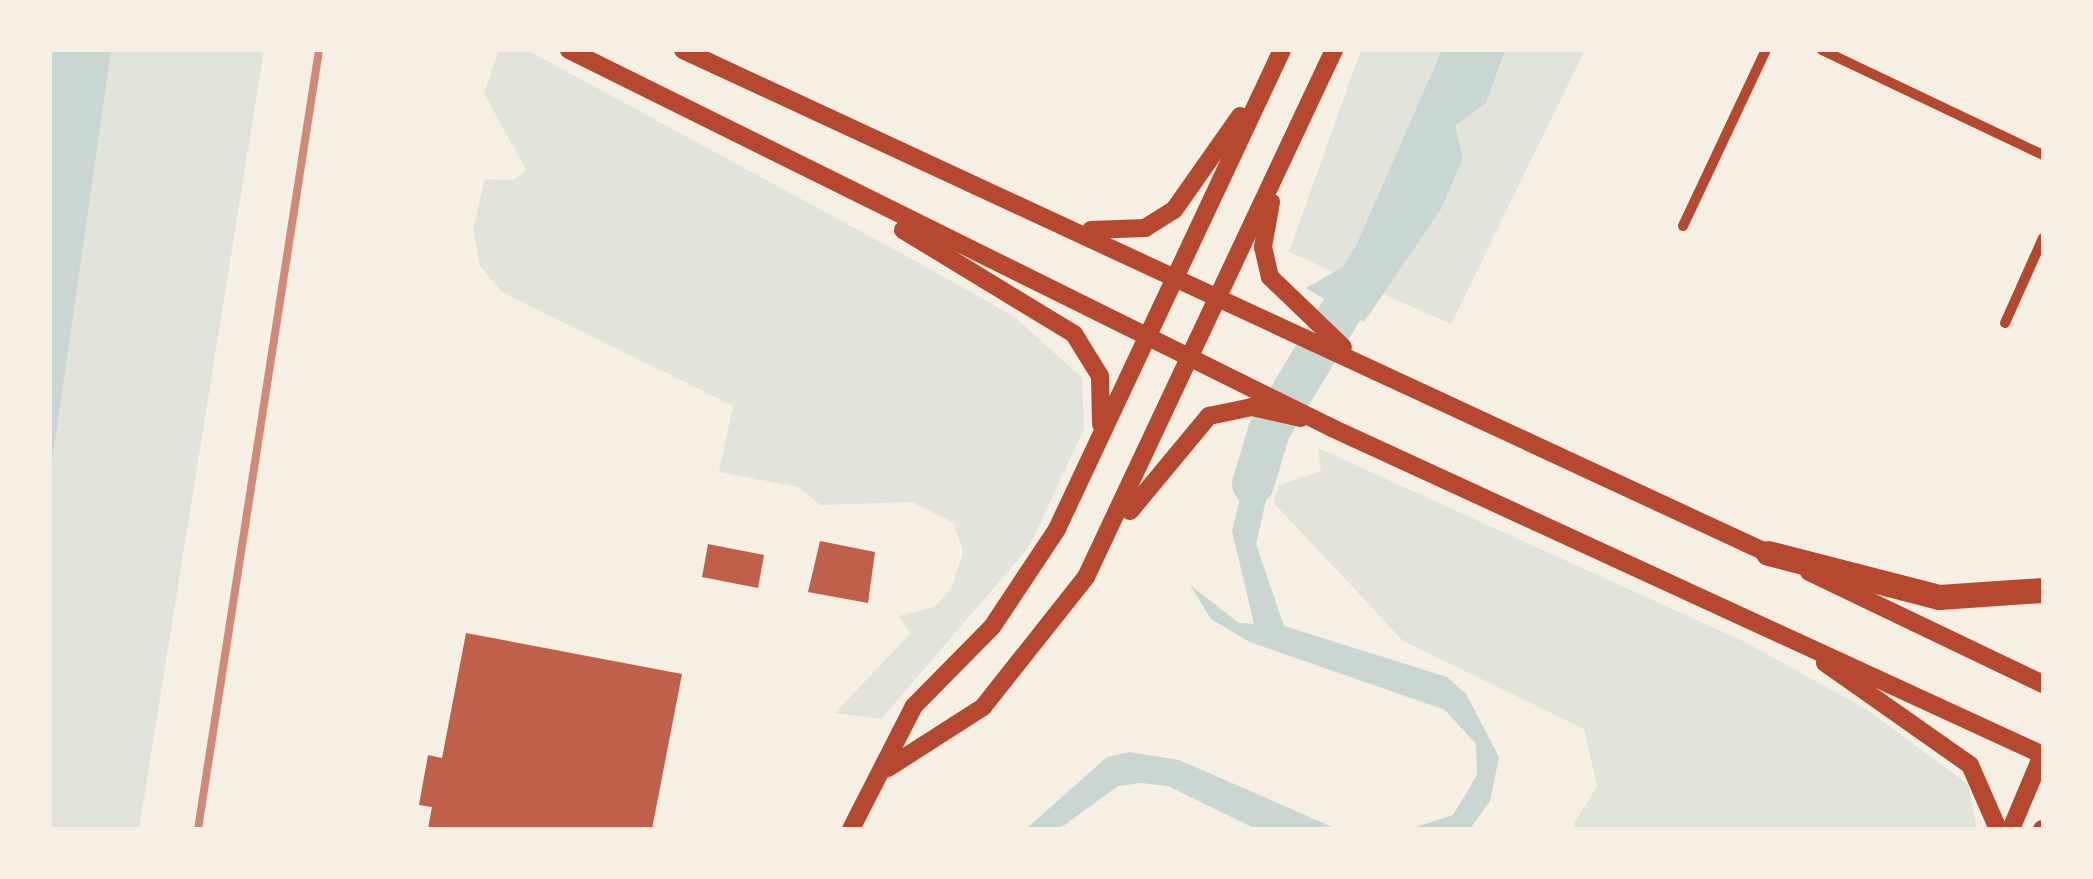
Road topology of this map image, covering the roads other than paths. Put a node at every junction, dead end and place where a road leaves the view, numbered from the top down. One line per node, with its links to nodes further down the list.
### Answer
1 (569, 50): 7 (main road)
2 (684, 50): 11 (main road)
3 (1281, 50): 11 (main road); 13 (main road)
4 (1334, 50): 9 (main road)
5 (1766, 50): 10 (street)
6 (1822, 50): 8 (street)
7 (762, 152): 16 (main road); 20 (main road)
8 (2043, 154)
9 (1276, 176): 14 (main road); 18 (main road)
10 (1683, 226)
11 (1071, 228): 13 (main road)
12 (2043, 238): 15 (street)
13 (1176, 276): 14 (main road); 16 (main road)
14 (1218, 296): 17 (main road); 18 (main road)
15 (2004, 323)
16 (1150, 333): 17 (main road); 20 (main road)
17 (1192, 352): 19 (main road); 21 (main road)
18 (1363, 363): 22 (main road)
19 (1332, 428): 21 (main road); 24 (main road)
20 (1088, 471): 27 (main road)
21 (1106, 544): 27 (main road)
22 (1768, 552): 23 (highway); 25 (main road)
23 (2043, 590)
24 (1788, 636): 26 (main road); 29 (main road)
25 (2043, 684)
26 (2043, 754): 30 (main road)
27 (888, 768): 28 (main road)
28 (851, 829)
29 (1998, 829)
30 (2010, 829)

